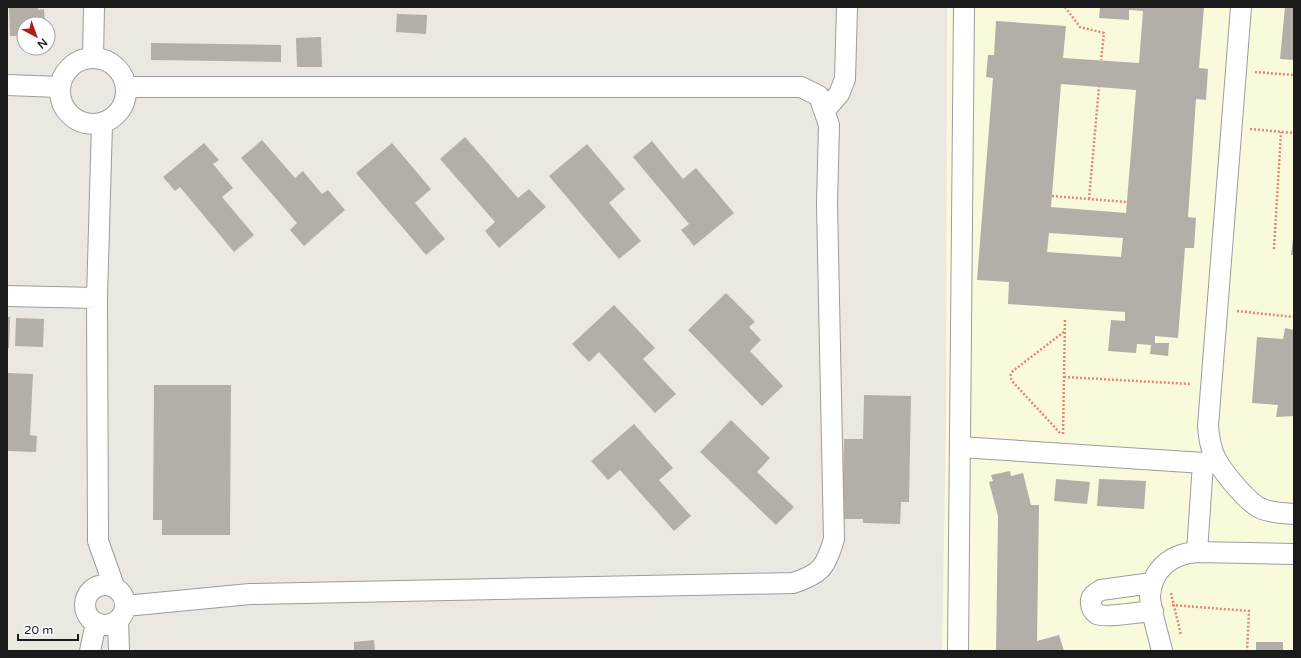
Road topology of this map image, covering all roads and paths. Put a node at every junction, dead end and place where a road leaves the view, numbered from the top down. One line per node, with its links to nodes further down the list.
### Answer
1 (94, 7): 6 (lane)
2 (847, 7): 14 (lane)
3 (964, 7): 31 (lane)
4 (1065, 7): 7 (path)
5 (1241, 7): 8 (lane)
6 (93, 58): 11 (lane); 12 (lane)
7 (1101, 60)
8 (1236, 70): 9 (path); 16 (lane)
9 (1294, 75)
10 (7, 85): 11 (lane)
11 (59, 87): 15 (lane)
12 (126, 87): 14 (lane); 15 (lane)
13 (1099, 87): 20 (path)
14 (825, 110): 41 (lane)
15 (102, 124): 24 (lane)
16 (1232, 127): 17 (path); 25 (lane)
17 (1281, 132): 18 (path); 22 (path)
18 (1294, 133)
19 (1052, 196): 20 (path)
20 (1089, 199): 21 (path)
21 (1126, 202)
22 (1274, 249)
23 (7, 296): 24 (lane)
24 (98, 298): 38 (lane)
25 (1217, 310): 26 (path); 30 (lane)
26 (1294, 317)
27 (1065, 319): 28 (path)
28 (1065, 331): 29 (path); 29 (path)
29 (1064, 377): 30 (path)
30 (1211, 386): 32 (lane)
31 (960, 447): 32 (lane); 46 (lane)
32 (1211, 464): 33 (lane); 34 (lane)
33 (1294, 514)
34 (1197, 552): 35 (lane); 36 (lane)
35 (1294, 554)
36 (1165, 564): 37 (lane); 39 (path)
37 (1152, 584): 40 (lane); 40 (lane)
38 (114, 586): 41 (lane); 42 (lane)
39 (1174, 605): 40 (path); 43 (path); 48 (path)
40 (1153, 611): 47 (lane)
41 (122, 613): 42 (lane); 45 (lane)
42 (96, 623): 44 (lane)
43 (1181, 636)
44 (90, 651)
45 (119, 651)
46 (958, 651)
47 (1162, 651)
48 (1248, 651)

